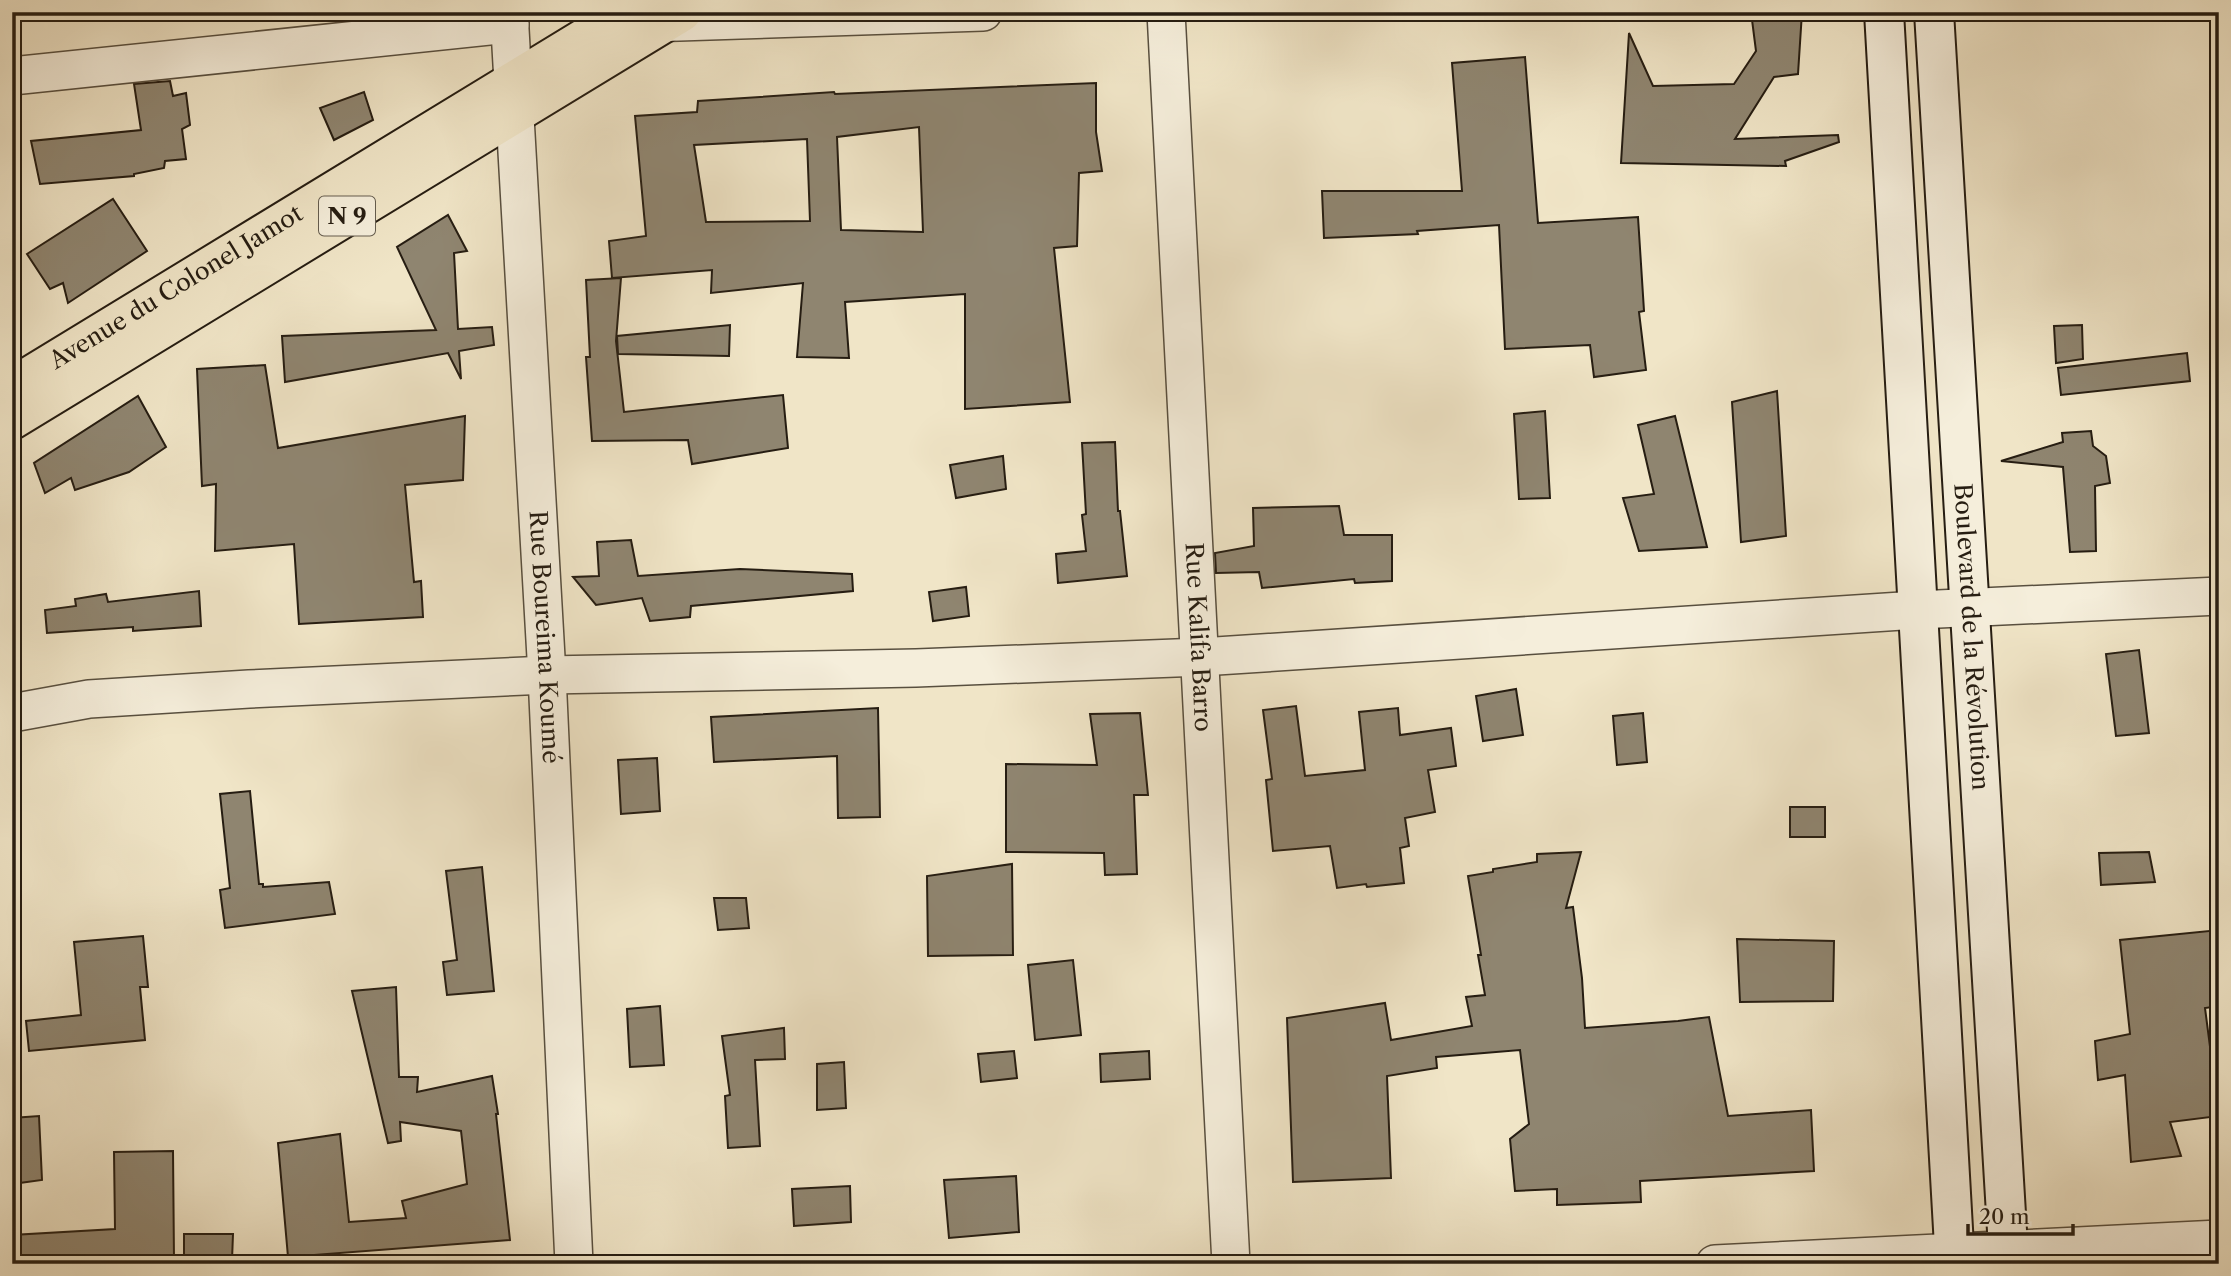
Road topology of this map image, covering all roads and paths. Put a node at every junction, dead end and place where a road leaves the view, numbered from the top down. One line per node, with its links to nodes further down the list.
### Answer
1 (983, 12): 5 (street)
2 (1166, 12): 15 (street, Rue Kalifa Barro)
3 (1884, 12): 14 (main road, Boulevard de la Révolution)
4 (1934, 12): 13 (main road, Boulevard de la Révolution)
5 (673, 17): 7 (street); 9 (main road, Avenue du Colonel Jamot / N 9)
6 (510, 18): 8 (street); 9 (street, Rue Boureima Koumé)
7 (616, 19): 9 (main road, Avenue du Colonel Jamot / N 9)
8 (12, 76)
9 (515, 97): 10 (main road, Avenue du Colonel Jamot / N 9); 11 (main road, Avenue du Colonel Jamot / N 9); 16 (street, Rue Boureima Koumé)
10 (12, 387)
11 (12, 420)
12 (2219, 596): 13 (street)
13 (1969, 607): 14 (street); 19 (main road, Boulevard de la Révolution)
14 (1917, 610): 15 (street); 20 (main road, Boulevard de la Révolution)
15 (1201, 657): 16 (street); 22 (street, Rue Kalifa Barro)
16 (547, 675): 17 (street); 21 (street, Rue Boureima Koumé)
17 (12, 713)
18 (2219, 1239): 19 (street)
19 (2008, 1256): 20 (street)
20 (1955, 1258): 23 (street)
21 (574, 1264)
22 (1231, 1264)
23 (1715, 1264)

